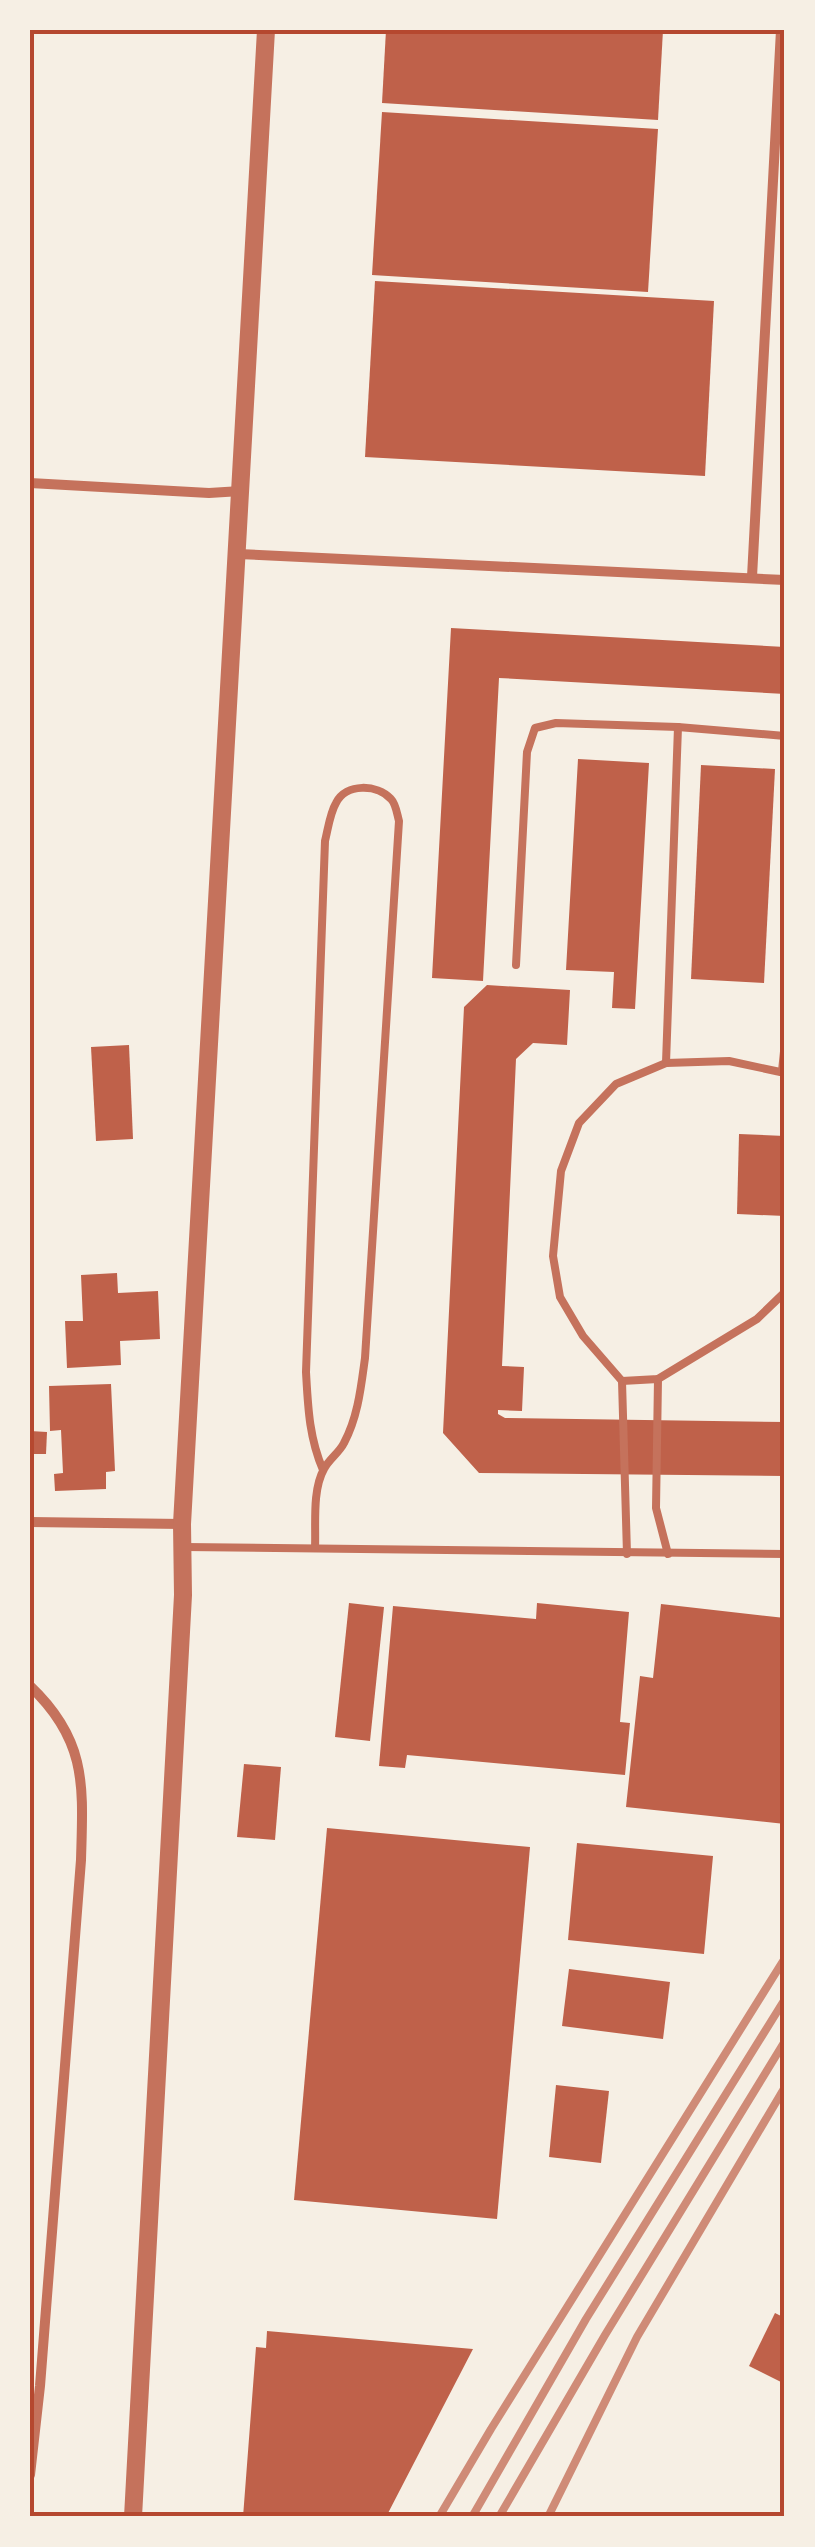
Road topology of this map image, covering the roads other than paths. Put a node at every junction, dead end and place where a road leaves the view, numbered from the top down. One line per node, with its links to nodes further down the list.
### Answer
1 (266, 30): 4 (street)
2 (781, 30): 6 (street)
3 (30, 483): 4 (street)
4 (240, 491): 5 (street)
5 (238, 554): 6 (street); 19 (street)
6 (752, 577): 7 (street)
7 (785, 580)
8 (678, 727): 9 (lane); 10 (lane); 12 (lane)
9 (785, 736)
10 (516, 965)
11 (785, 1042): 13 (lane)
12 (666, 1063): 13 (lane); 16 (lane)
13 (784, 1072)
14 (785, 1292): 15 (lane)
15 (658, 1379): 16 (lane); 23 (lane)
16 (622, 1381): 22 (lane)
17 (323, 1470): 17 (lane); 21 (lane)
18 (30, 1522): 19 (street)
19 (182, 1524): 20 (street)
20 (182, 1547): 21 (lane); 27 (street)
21 (315, 1548): 22 (lane)
22 (628, 1554): 23 (lane)
23 (668, 1554): 24 (lane)
24 (785, 1554)
25 (30, 1686): 26 (street)
26 (30, 2475)
27 (133, 2517)

